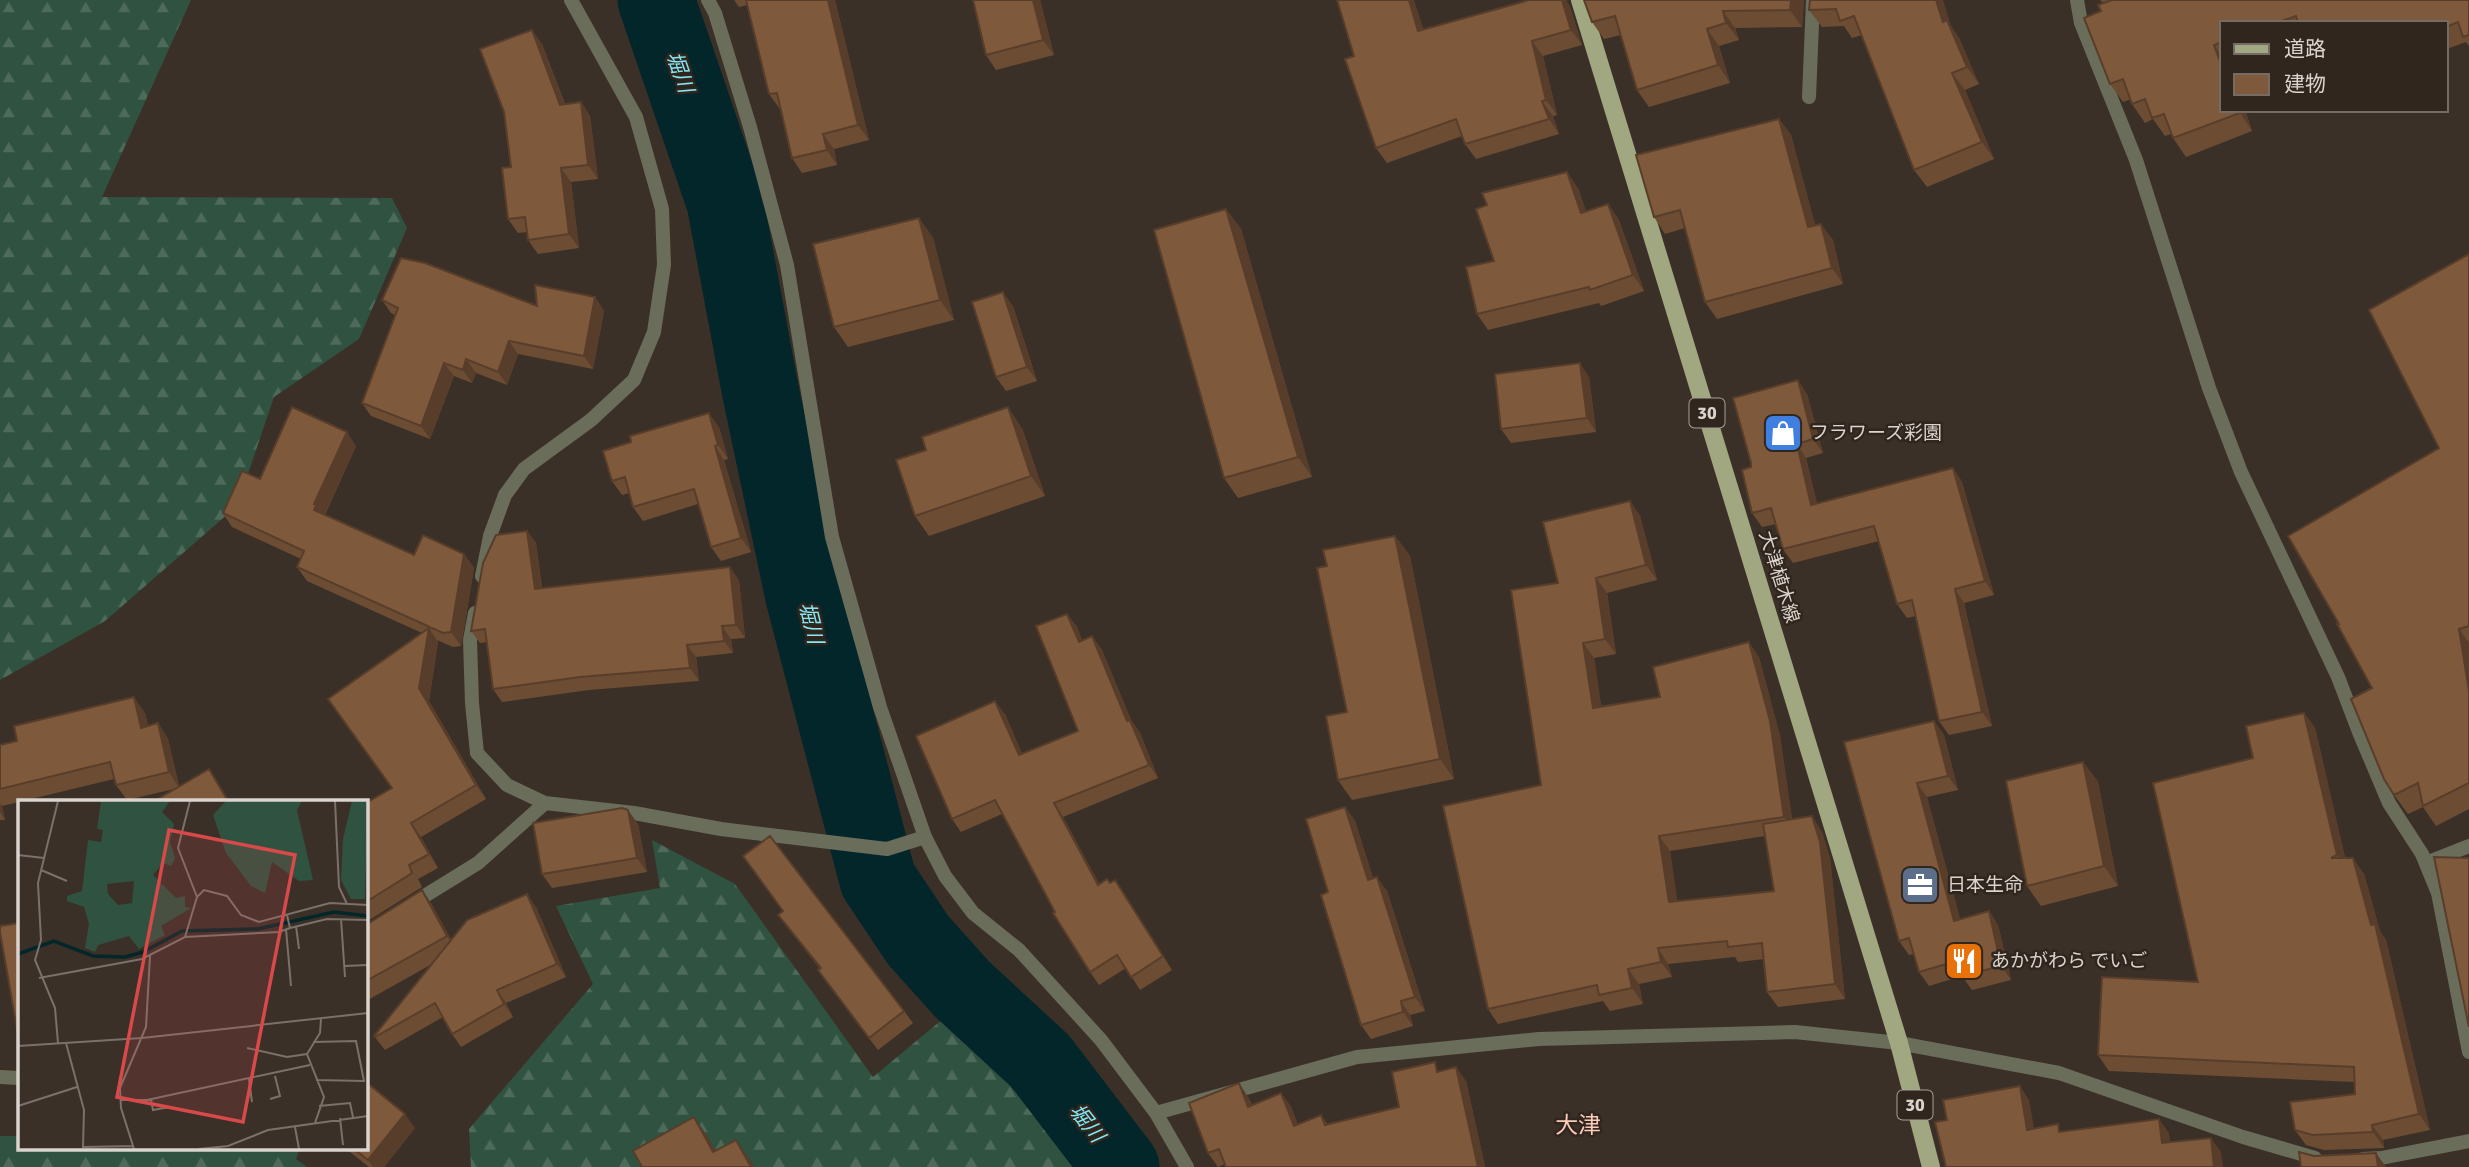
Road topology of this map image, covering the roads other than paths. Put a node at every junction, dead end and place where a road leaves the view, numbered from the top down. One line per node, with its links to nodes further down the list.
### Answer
1 (571, 0): 7 (street)
2 (708, 0): 8 (street)
3 (1580, 0): 12 (main road, 大津植木線 / 30)
4 (1814, 0): 6 (street)
5 (2077, 0): 10 (street)
6 (1809, 97)
7 (545, 803): 8 (street); 11 (street)
8 (925, 836): 16 (street)
9 (2469, 846): 10 (street)
10 (2426, 863): 13 (street)
11 (399, 912)
12 (1899, 1043): 16 (street); 17 (street); 19 (main road, 大津植木線 / 30)
13 (2469, 1052)
14 (0, 1077): 15 (street)
15 (18, 1077)
16 (1156, 1113): 18 (street)
17 (2469, 1141)
18 (1187, 1167)
19 (1931, 1167)

